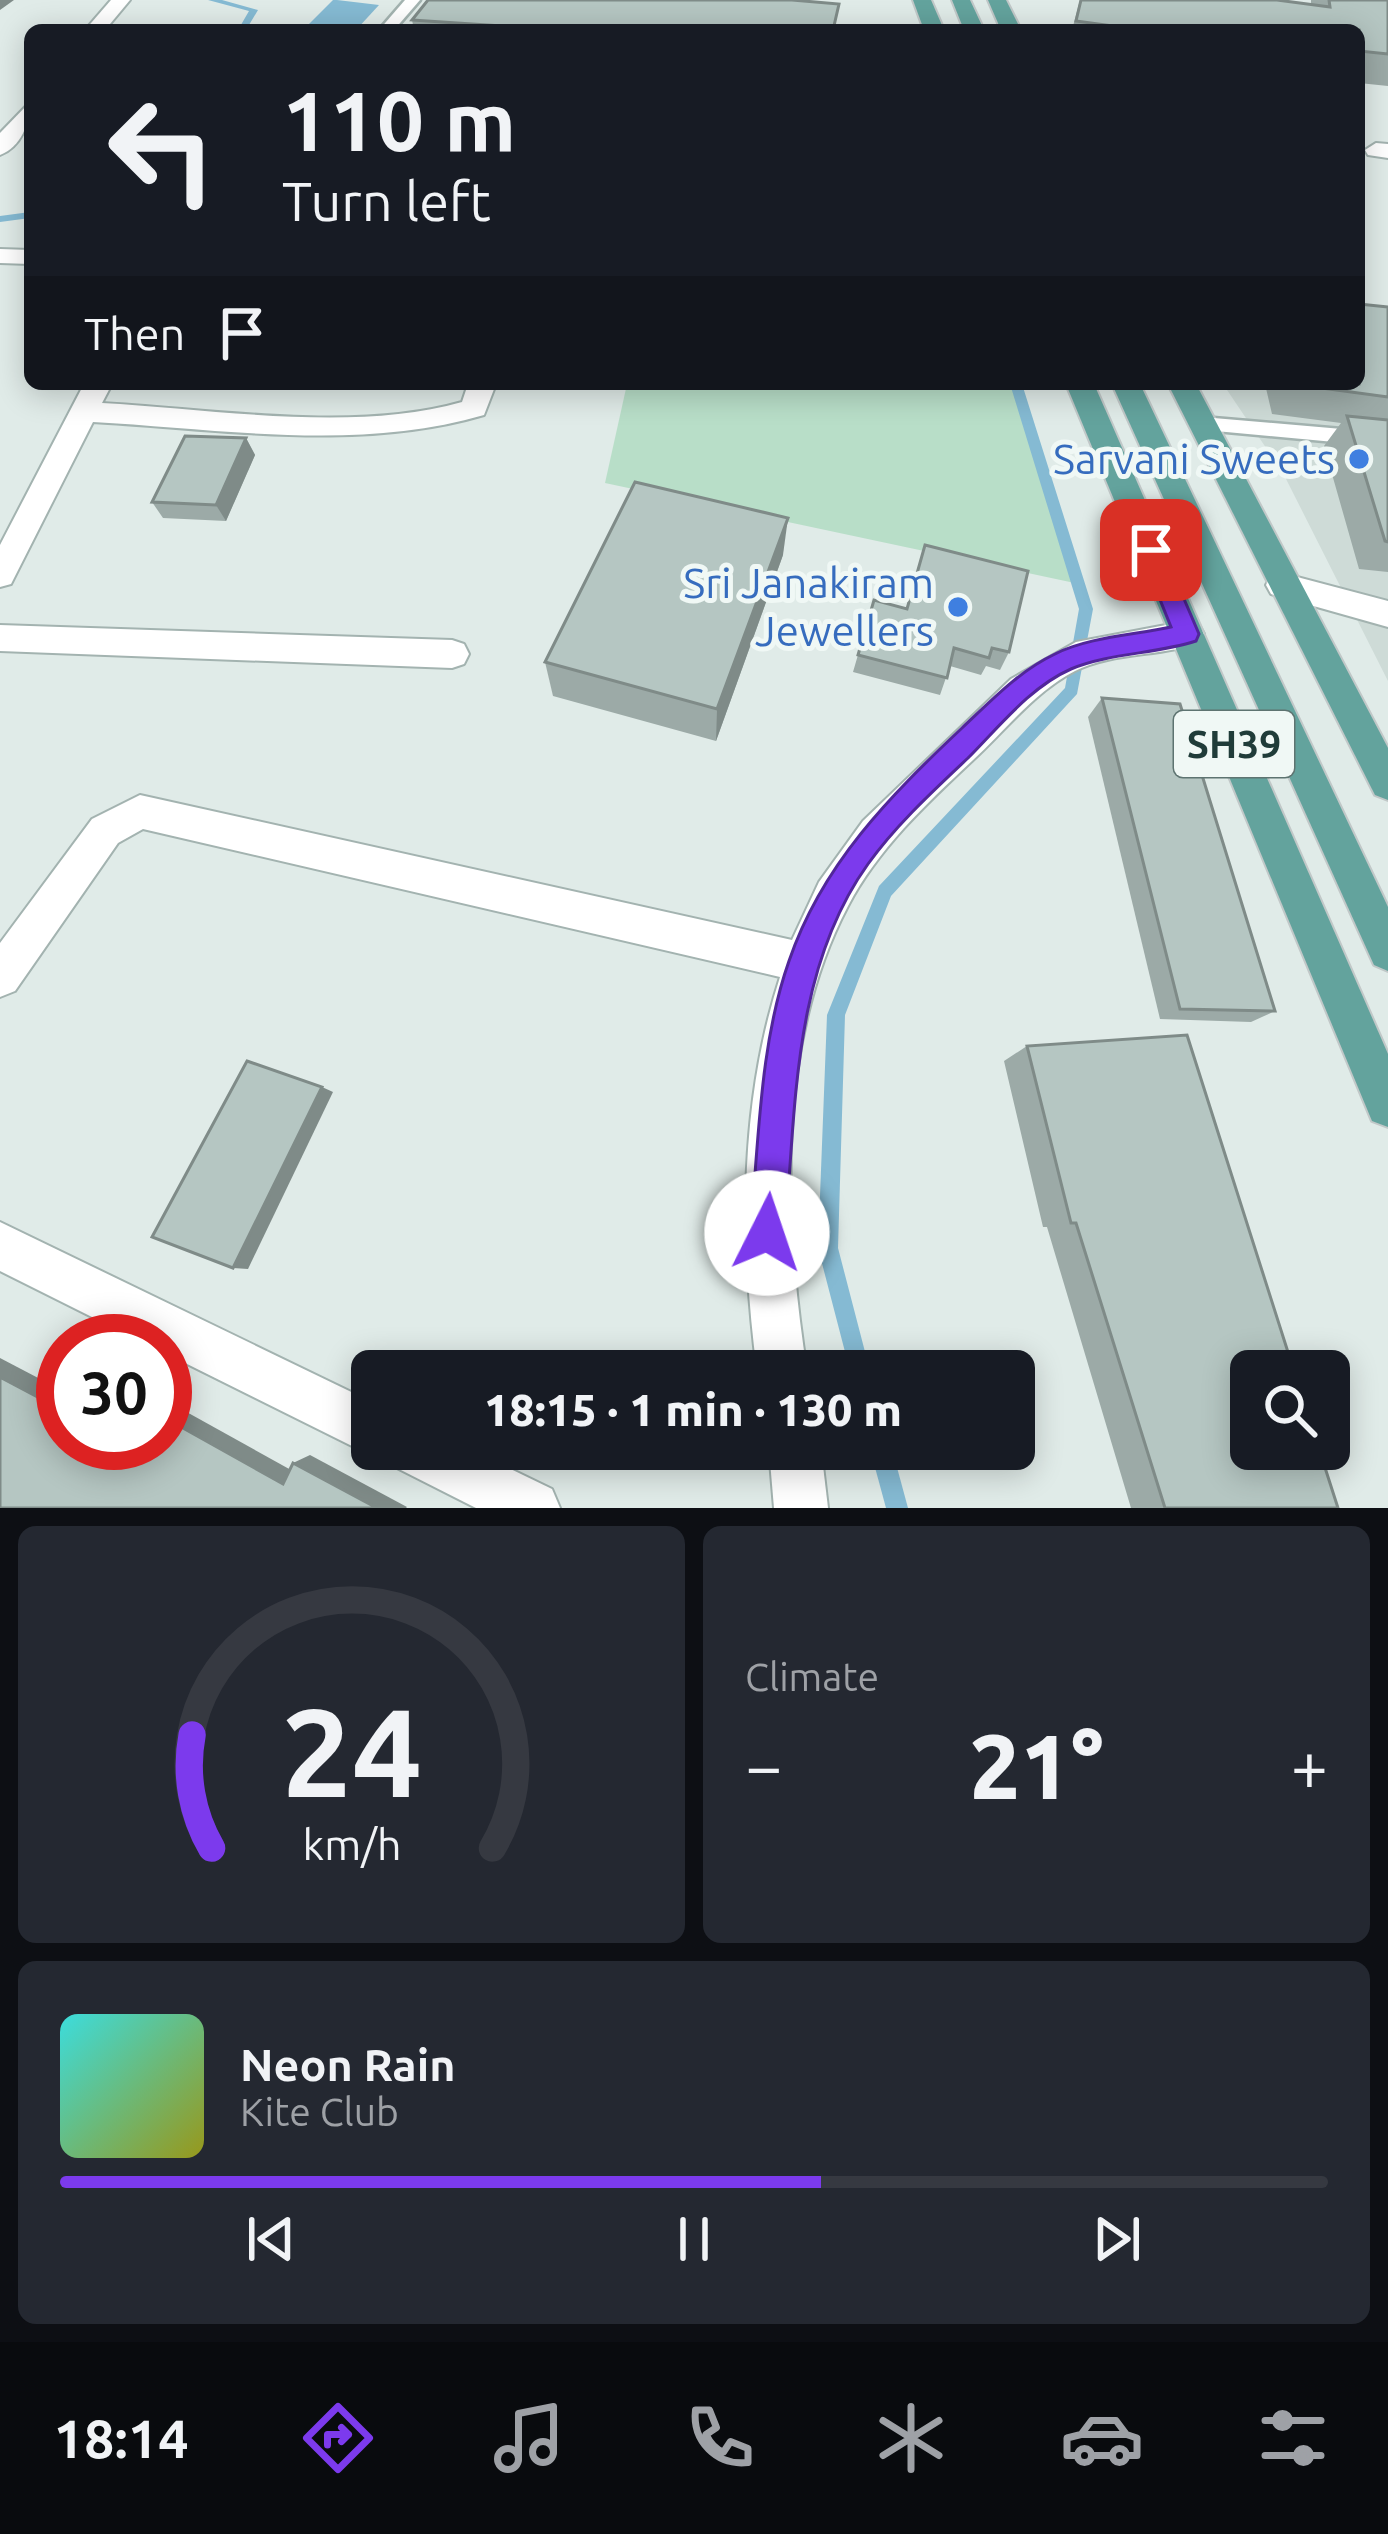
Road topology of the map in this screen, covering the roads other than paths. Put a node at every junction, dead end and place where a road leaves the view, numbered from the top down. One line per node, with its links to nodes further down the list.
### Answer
1 (121, 0): 3 (street)
2 (413, 0): 4 (lane)
3 (100, 24)
4 (391, 24)
5 (24, 116): 6 (street)
6 (0, 148)
7 (95, 390): 12 (street)
8 (480, 390): 12 (street)
9 (1083, 390): 18 (main road, SH39)
10 (1129, 390): 22 (main road)
11 (1185, 390): 13 (main road, SH39)
12 (84, 412): 15 (street)
13 (1202, 424): 14 (lane); 16 (main road, SH39)
14 (1388, 440)
15 (0, 574)
16 (1282, 585): 17 (street); 21 (main road, SH39)
17 (1388, 614)
18 (1187, 634): 23 (street); 25 (main road, SH39)
19 (0, 638): 20 (street)
20 (452, 654)
21 (1388, 784)
22 (1388, 951)
23 (803, 962): 24 (street); 27 (street)
24 (0, 976)
25 (1388, 1105)
26 (0, 1246): 28 (street)
27 (780, 1350)
28 (351, 1419)
29 (456, 1470): 31 (street)
30 (797, 1470): 32 (street)
31 (533, 1508)
32 (801, 1508)

